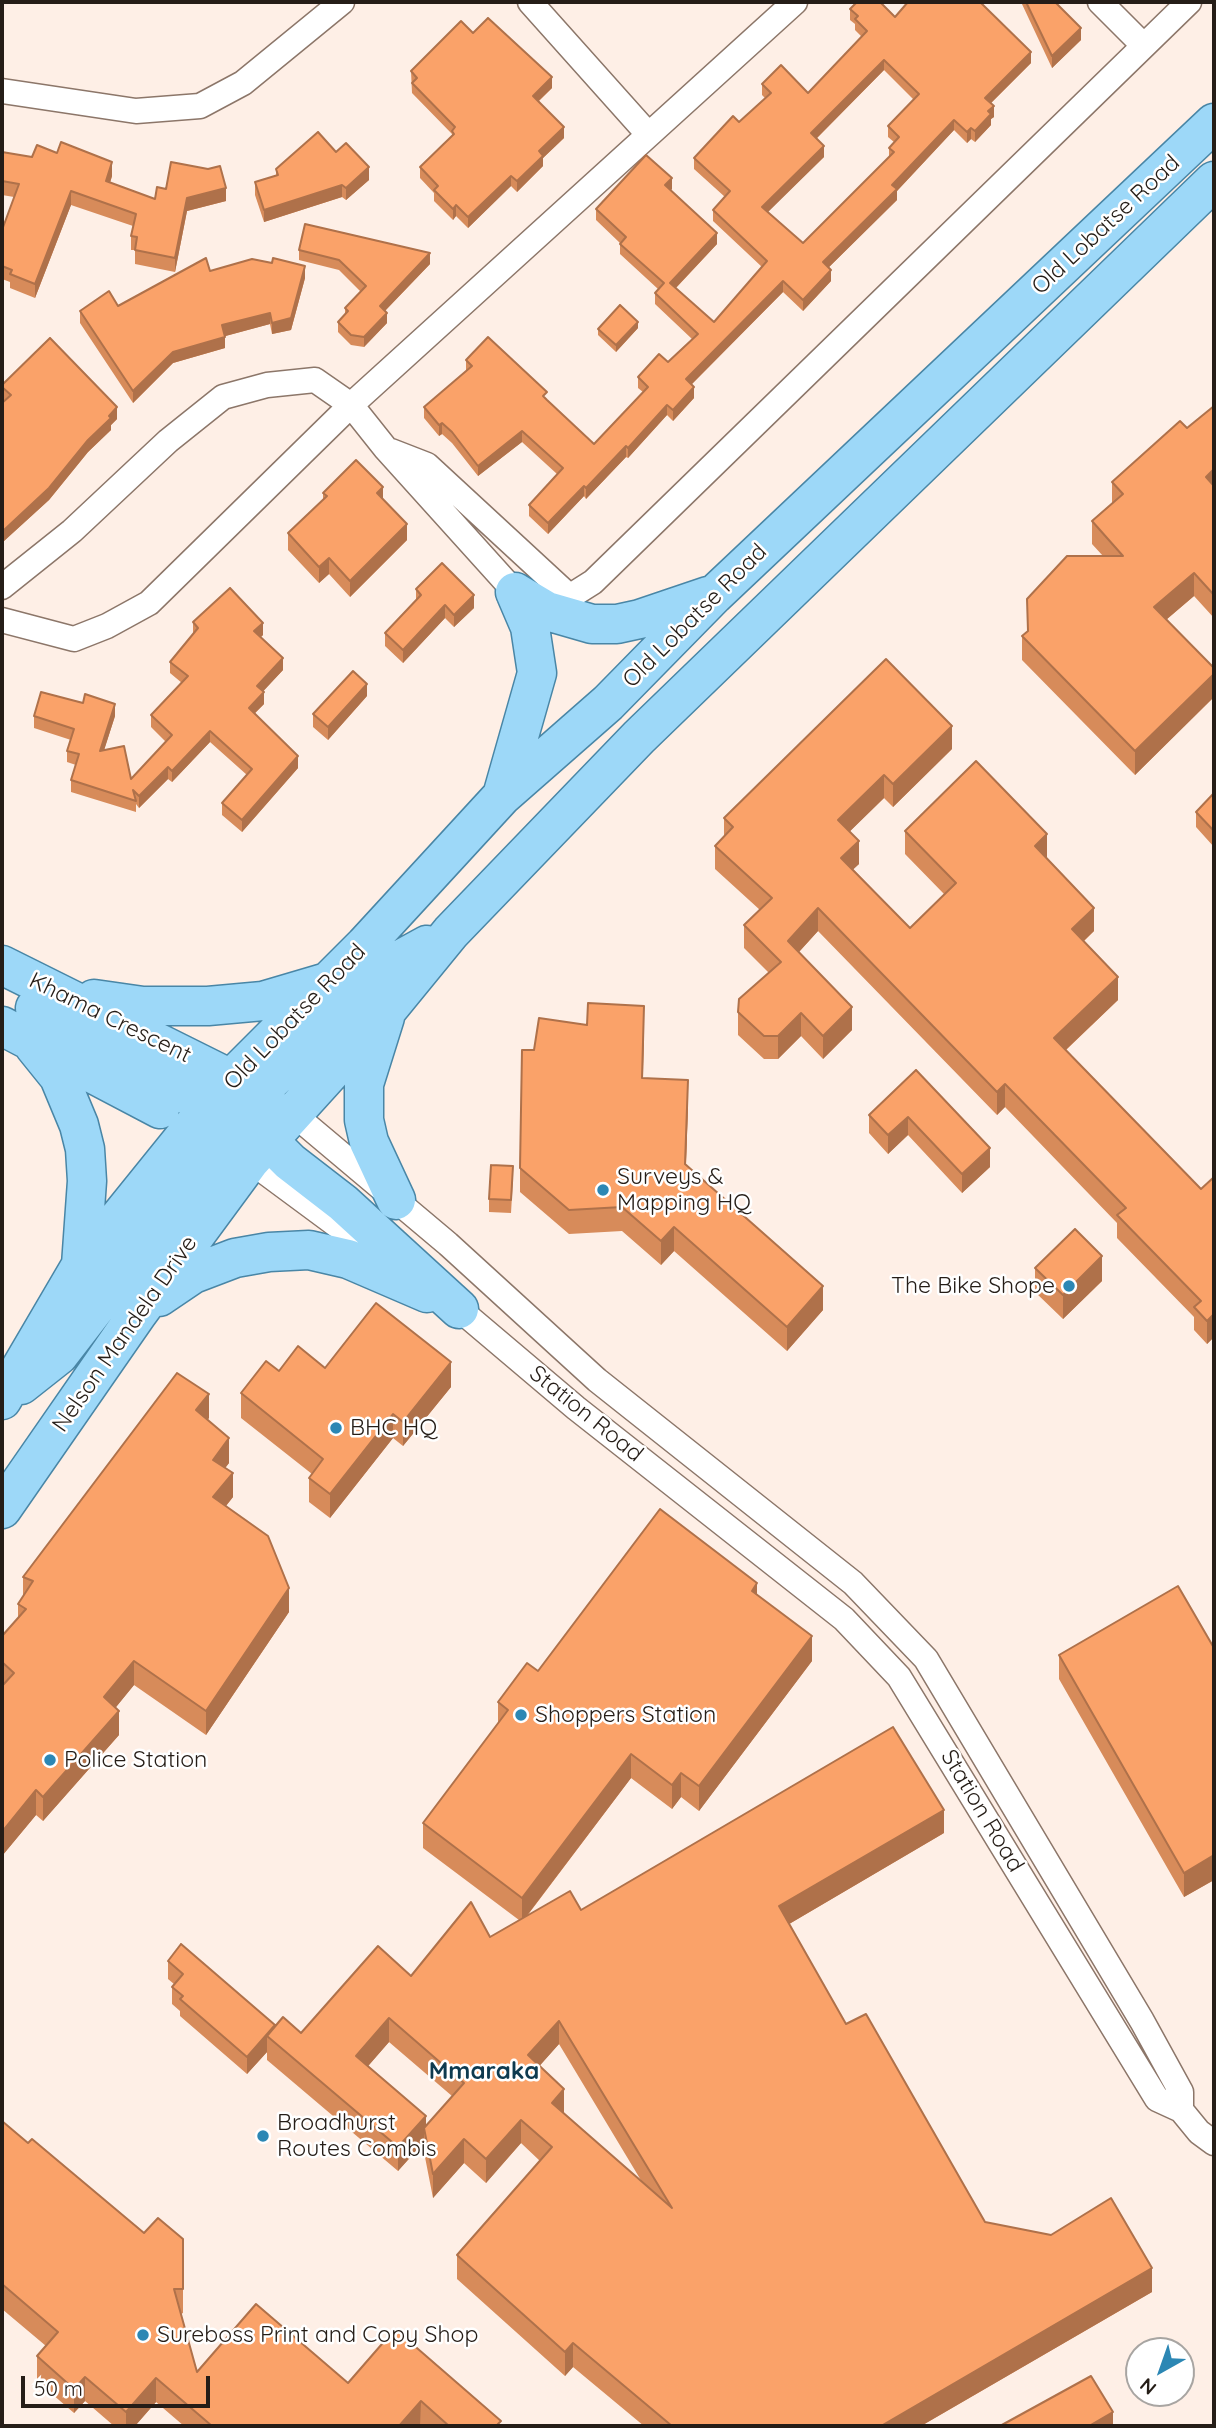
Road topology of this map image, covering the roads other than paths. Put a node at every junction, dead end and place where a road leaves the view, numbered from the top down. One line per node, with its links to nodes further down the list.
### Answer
1 (342, 2): 7 (street)
2 (530, 2): 9 (street)
3 (795, 2): 9 (street)
4 (1100, 2): 6 (street)
5 (1189, 2): 6 (street)
6 (1143, 46): 16 (street)
7 (2, 90)
8 (1214, 123): 15 (main road, Old Lobatse Road)
9 (648, 134): 11 (street)
10 (1214, 181): 19 (main road, Old Lobatse Road)
11 (351, 405): 12 (street); 13 (street); 17 (street)
12 (386, 449): 14 (street); 16 (street)
13 (2, 587)
14 (515, 592): 16 (main road); 18 (main road)
15 (714, 595): 16 (main road); 18 (main road, Old Lobatse Road)
16 (559, 604)
17 (2, 620)
18 (502, 796): 21 (main road, Old Lobatse Road)
19 (451, 932): 24 (main road, Old Lobatse Road); 27 (main road)
20 (2, 965): 23 (main road, Khama Crescent)
21 (329, 982): 23 (main road); 27 (main road, Old Lobatse Road)
22 (2, 989): 27 (main road)
23 (67, 996): 27 (main road, Khama Crescent)
24 (388, 1009): 26 (main road, Old Lobatse Road); 28 (main road)
25 (15, 1032): 27 (main road); 29 (main road)
26 (291, 1112): 27 (main road); 28 (street, Station Road)
27 (235, 1121): 29 (main road); 30 (main road); 31 (main road, Nelson Mandela Drive); 32 (main road)
28 (396, 1200): 34 (street, Station Road)
29 (81, 1265): 32 (main road)
30 (444, 1301): 31 (main road); 34 (street, Station Road)
31 (138, 1313): 33 (main road, Nelson Mandela Drive)
32 (2, 1399)
33 (2, 1509)
34 (1181, 2110): 35 (street)
35 (1214, 2143)

